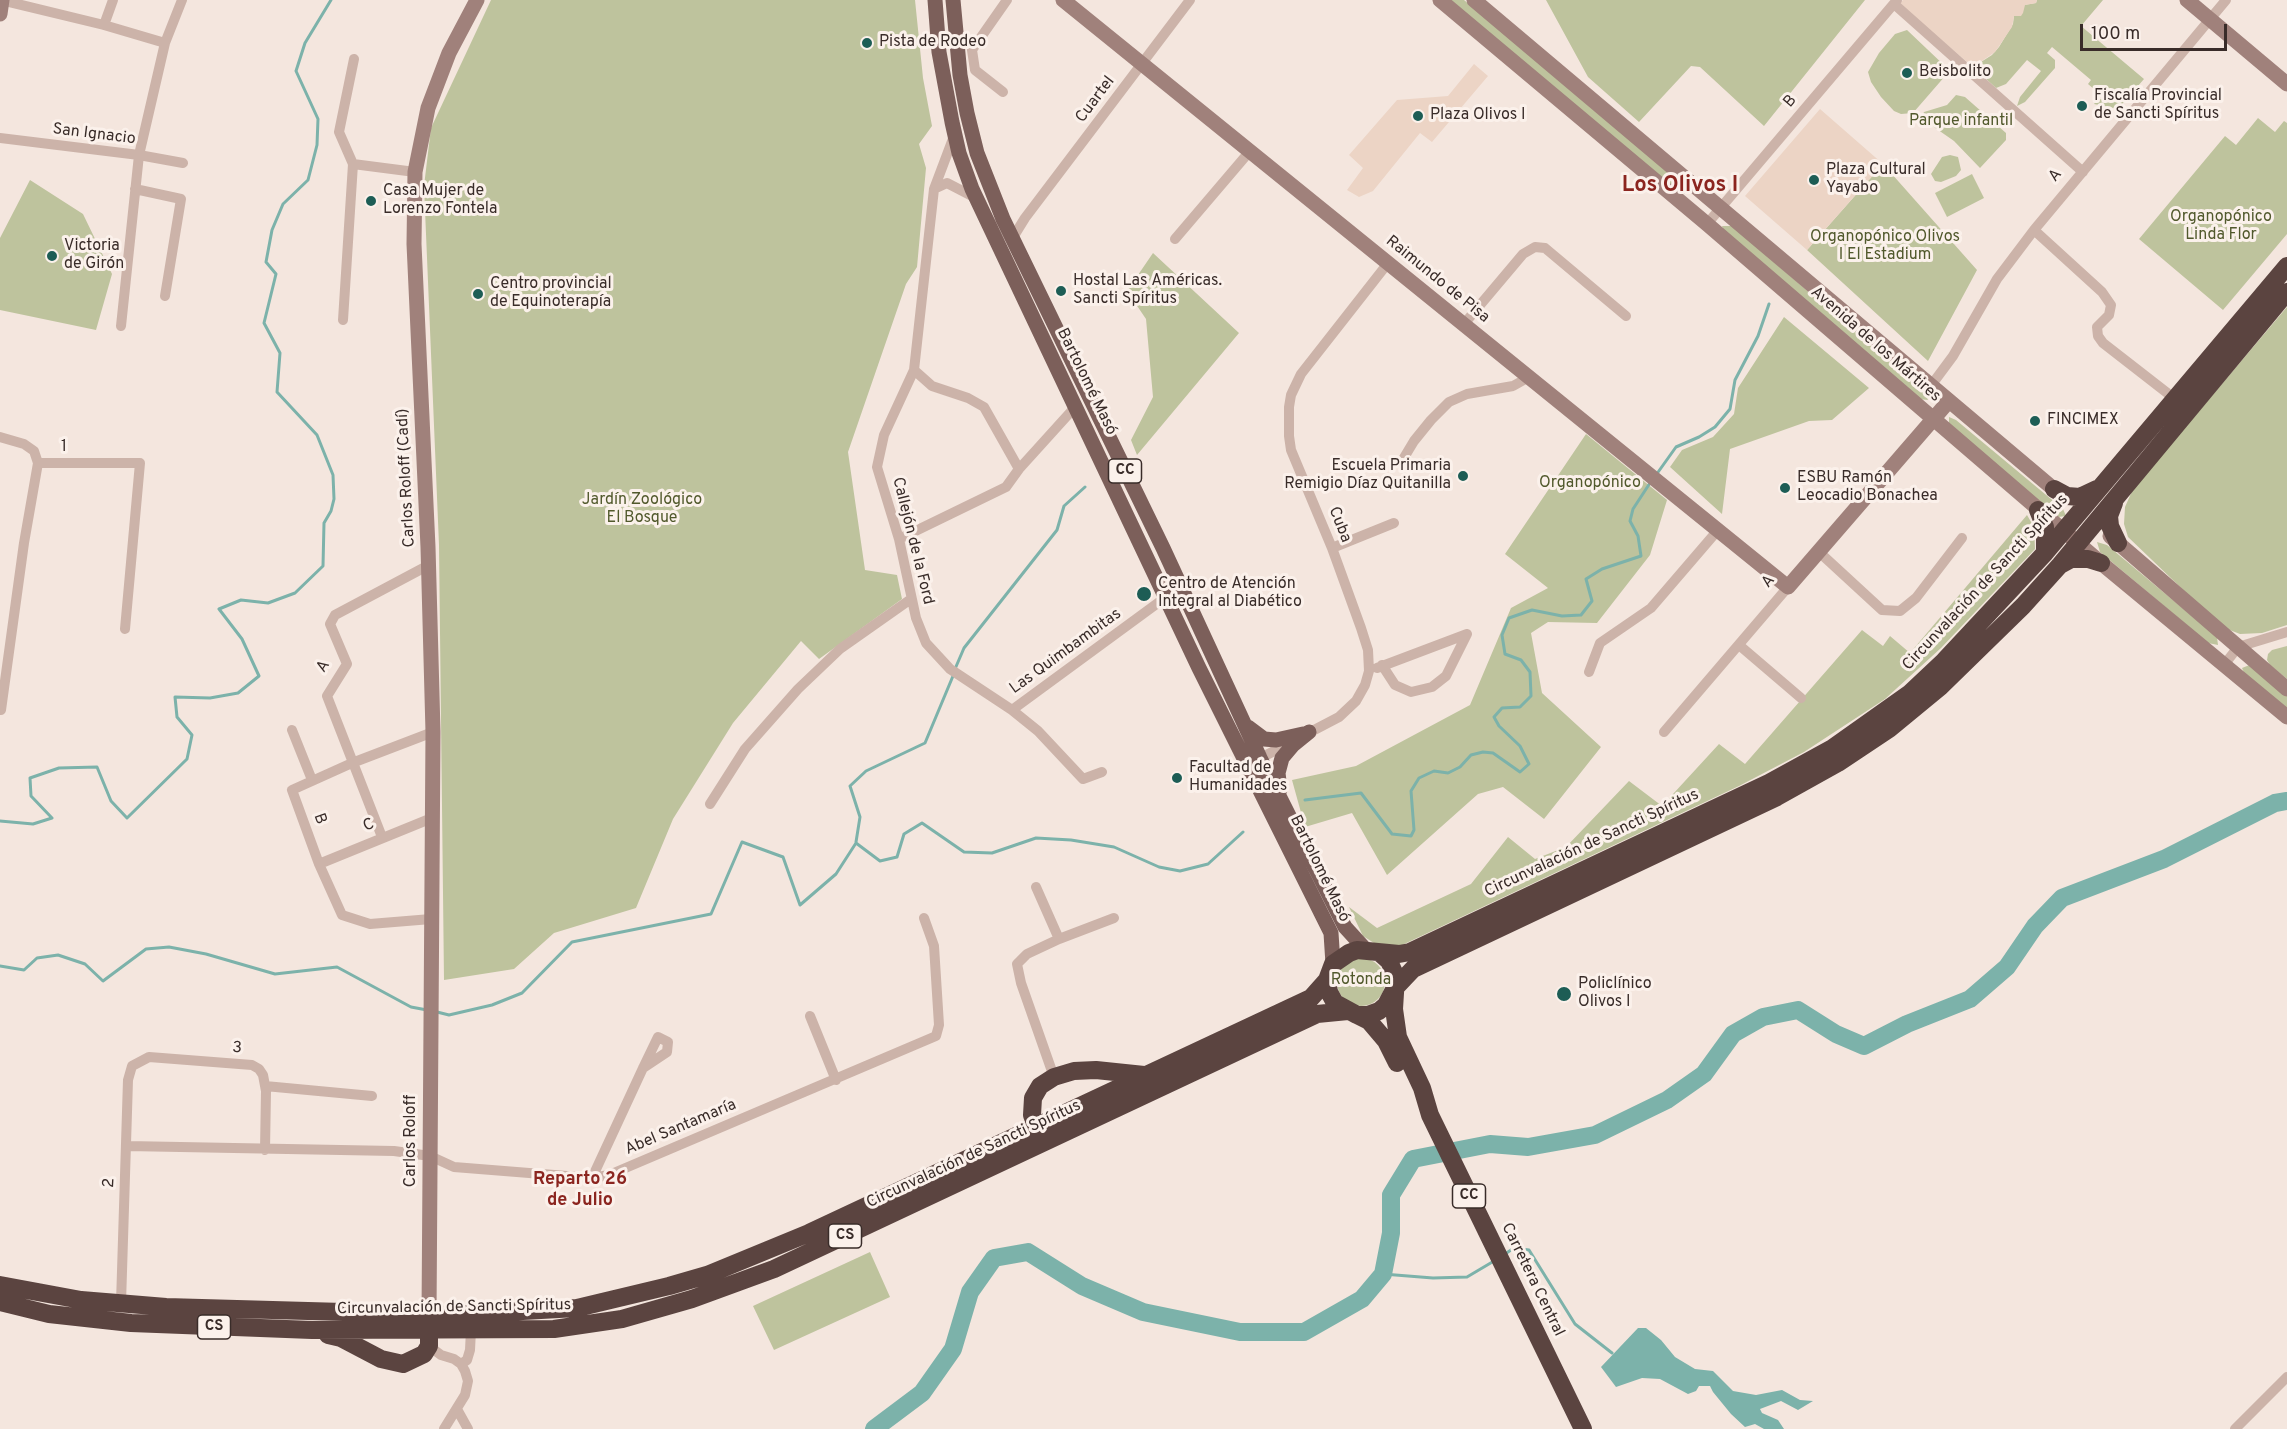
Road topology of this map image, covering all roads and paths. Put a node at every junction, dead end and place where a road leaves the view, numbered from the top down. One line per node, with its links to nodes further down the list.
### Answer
1 (2, 0): 15 (street); 17 (street)
2 (114, 0): 17 (street)
3 (182, 0): 18 (street)
4 (477, 0): 29 (street, Carlos Roloff (Cadí))
5 (935, 0): 23 (main road, Bartolomé Masó / CC)
6 (953, 0): 38 (main road, Bartolomé Masó / CC)
7 (1007, 0): 22 (street)
8 (1063, 0): 20 (street, Raimundo de Pisa)
9 (1190, 0): 20 (street, Cuartel)
10 (1440, 0): 35 (street, Avenida de los Mártires)
11 (1474, 0): 33 (street, Avenida de los Mártires)
12 (2187, 0): 16 (street)
13 (2226, 0): 16 (street, A)
14 (1896, 2): 30 (street); 36 (street, B)
15 (0, 14)
16 (2211, 19): 21 (street); 30 (street, A)
17 (104, 25): 18 (street)
18 (165, 43): 26 (street)
19 (354, 59): 28 (street)
20 (1142, 64): 25 (street, Raimundo de Pisa); 37 (street, Cuartel)
21 (2287, 84)
22 (1003, 92)
23 (955, 136): 32 (street, Callejón de la Ford); 34 (main road, Bartolomé Masó / CC)
24 (0, 138): 26 (street, San Ignacio)
25 (1250, 151): 43 (street); 44 (street, Raimundo de Pisa)
26 (139, 155): 27 (street, San Ignacio); 31 (street)
27 (183, 163)
28 (353, 164): 29 (street); 49 (street)
29 (415, 172): 79 (street, Carlos Roloff (Cadí))
30 (2083, 172): 41 (street, A)
31 (135, 189): 47 (street); 51 (street)
32 (934, 189): 34 (street); 52 (street, Callejón de la Ford)
33 (1700, 191): 35 (street); 36 (street, Avenida de los Mártires)
34 (976, 198): 39 (main road, Bartolomé Masó / CC)
35 (1687, 208): 40 (street, Avenida de los Mártires)
36 (1721, 208): 40 (street, B); 54 (street, Avenida de los Mártires)
37 (1026, 218): 38 (street); 42 (street, Cuartel)
38 (1004, 219): 39 (main road); 42 (main road, Bartolomé Masó / CC)
39 (986, 220): 57 (main road, Bartolomé Masó / CC)
40 (1707, 224): 58 (street, Avenida de los Mártires)
41 (2034, 231): 54 (street, A); 55 (street)
42 (1012, 239): 97 (main road, Bartolomé Masó / CC)
43 (1175, 239)
44 (1388, 263): 50 (street, Raimundo de Pisa); 75 (street, Cuba)
45 (2287, 266): 55 (highway, Circunvalación de Sancti Spíritus)
46 (2287, 292): 64 (highway, Circunvalación de Sancti Spíritus)
47 (165, 296)
48 (1626, 315): 50 (street)
49 (343, 320)
50 (1464, 324): 53 (street, Raimundo de Pisa)
51 (122, 326)
52 (914, 370): 62 (street); 72 (street, Callejón de la Ford)
53 (1529, 377): 60 (street); 69 (street, Raimundo de Pisa)
54 (1930, 387): 56 (street, Avenida de los Mártires)
55 (2175, 399): 64 (highway, Circunvalación de Sancti Spíritus)
56 (1948, 402): 58 (street, A); 63 (street, Avenida de los Mártires)
57 (1076, 406): 62 (street); 82 (main road, Bartolomé Masó / CC)
58 (1933, 420): 65 (street, Avenida de los Mártires); 76 (street, A)
59 (0, 437): 61 (street, 1)
60 (1402, 461)
61 (38, 463): 84 (street, 1); 94 (street)
62 (1019, 469): 72 (street)
63 (2054, 489): 64 (highway); 66 (street, Avenida de los Mártires)
64 (2111, 490): 66 (highway, Circunvalación de Sancti Spíritus); 68 (highway, Circunvalación de Sancti Spíritus); 73 (highway)
65 (2038, 510): 70 (street, Avenida de los Mártires); 77 (highway)
66 (2081, 512): 68 (street, Avenida de los Mártires); 70 (highway, Circunvalación de Sancti Spíritus)
67 (1394, 524): 75 (street)
68 (2095, 524): 73 (street, Avenida de los Mártires); 74 (highway, Circunvalación de Sancti Spíritus)
69 (1718, 530): 81 (street, Raimundo de Pisa); 91 (street)
70 (2064, 531): 74 (street, Avenida de los Mártires); 77 (highway, Circunvalación de Sancti Spíritus)
71 (1962, 538): 76 (street)
72 (898, 539): 83 (street, Callejón de la Ford)
73 (2118, 543): 87 (street, Avenida de los Mártires)
74 (2078, 544): 78 (street, Avenida de los Mártires); 80 (highway, Circunvalación de Sancti Spíritus)
75 (1332, 548): 90 (street, Cuba)
76 (1819, 552): 81 (street, A)
77 (2045, 553): 116 (highway, Circunvalación de Sancti Spíritus)
78 (2101, 563): 80 (highway); 88 (street, Avenida de los Mártires)
79 (429, 564): 99 (street, Carlos Roloff (Cadí)); 103 (street, A)
80 (2060, 565): 119 (highway, Circunvalación de Sancti Spíritus)
81 (1788, 587): 86 (street, A)
82 (1166, 597): 95 (street, Las Quimbambitas); 102 (main road, Bartolomé Masó / CC)
83 (911, 598): 95 (street, Callejón de la Ford); 106 (street)
84 (125, 629)
85 (2287, 632): 87 (street)
86 (1739, 645): 93 (street); 101 (street, A)
87 (2238, 647): 88 (street); 92 (street, Avenida de los Mártires)
88 (2224, 664): 96 (street, Avenida de los Mártires)
89 (1382, 665): 89 (street); 90 (street)
90 (1369, 671): 100 (street)
91 (1589, 672)
92 (2287, 689)
93 (1801, 698)
94 (1, 710)
95 (1012, 710): 104 (street, Callejón de la Ford)
96 (2287, 717)
97 (1244, 723): 100 (main road); 102 (main road, Bartolomé Masó / CC)
98 (292, 730): 105 (street)
99 (433, 732): 103 (street, B); 108 (street, Carlos Roloff (Cadí))
100 (1309, 732): 102 (street); 107 (main road)
101 (1664, 732)
102 (1253, 762): 107 (main road, Bartolomé Masó / CC); 118 (main road, Bartolomé Masó / CC)
103 (352, 763): 105 (street, B); 109 (street, A)
104 (1102, 772)
105 (312, 780): 110 (street, B)
106 (710, 804)
107 (1285, 807): 116 (main road, Bartolomé Masó / CC)
108 (432, 818): 109 (street, C); 114 (street, Carlos Roloff (Cadí))
109 (382, 837): 110 (street, C)
110 (319, 864): 114 (street, B)
111 (1036, 887): 115 (street)
112 (924, 918): 128 (street, Abel Santamaría)
113 (1114, 918): 115 (street)
114 (431, 919): 117 (street, Carlos Roloff (Cadí))
115 (1059, 939): 127 (street)
116 (1373, 951): 118 (highway); 119 (highway, CC)
117 (431, 967): 135 (street, Carlos Roloff)
118 (1330, 972): 120 (highway, CC); 122 (highway, Circunvalación de Sancti Spíritus / CS)
119 (1395, 988): 120 (highway); 131 (highway, CC)
120 (1353, 1013): 123 (highway, Circunvalación de Sancti Spíritus / CS); 131 (highway, CC)
121 (810, 1016): 128 (street)
122 (1221, 1040): 123 (highway); 126 (highway, Circunvalación de Sancti Spíritus / CS)
123 (1235, 1053): 132 (highway, Circunvalación de Sancti Spíritus / CS)
124 (132, 1066): 129 (street, 3); 133 (street, 2)
125 (644, 1068): 136 (street)
126 (1146, 1075): 127 (highway); 132 (highway, Circunvalación de Sancti Spíritus / CS)
127 (1054, 1077): 132 (highway)
128 (836, 1080): 136 (street, Abel Santamaría)
129 (265, 1086): 130 (street); 134 (street)
130 (372, 1096)
131 (1430, 1115): 148 (highway, Carretera Central / CC)
132 (1040, 1135): 141 (highway, Circunvalación de Sancti Spíritus / CS); 142 (highway, Circunvalación de Sancti Spíritus / CS)
133 (127, 1146): 134 (street, Abel Santamaría); 139 (street, 2)
134 (265, 1150): 135 (street, Abel Santamaría)
135 (430, 1156): 136 (street, Abel Santamaría); 142 (street, Carlos Roloff)
136 (592, 1178)
137 (0, 1285): 139 (highway, Circunvalación de Sancti Spíritus / CS)
138 (0, 1302): 140 (highway, Circunvalación de Sancti Spíritus / CS)
139 (121, 1303): 142 (highway, Circunvalación de Sancti Spíritus / CS)
140 (312, 1330): 142 (highway, Circunvalación de Sancti Spíritus / CS); 142 (highway)
141 (471, 1330): 142 (highway, Circunvalación de Sancti Spíritus / CS); 143 (street)
142 (429, 1331): 143 (street)
143 (461, 1364): 145 (street)
144 (2287, 1377): 149 (street)
145 (458, 1411): 146 (street); 147 (street)
146 (444, 1429)
147 (468, 1429)
148 (1583, 1429)
149 (2235, 1429)

